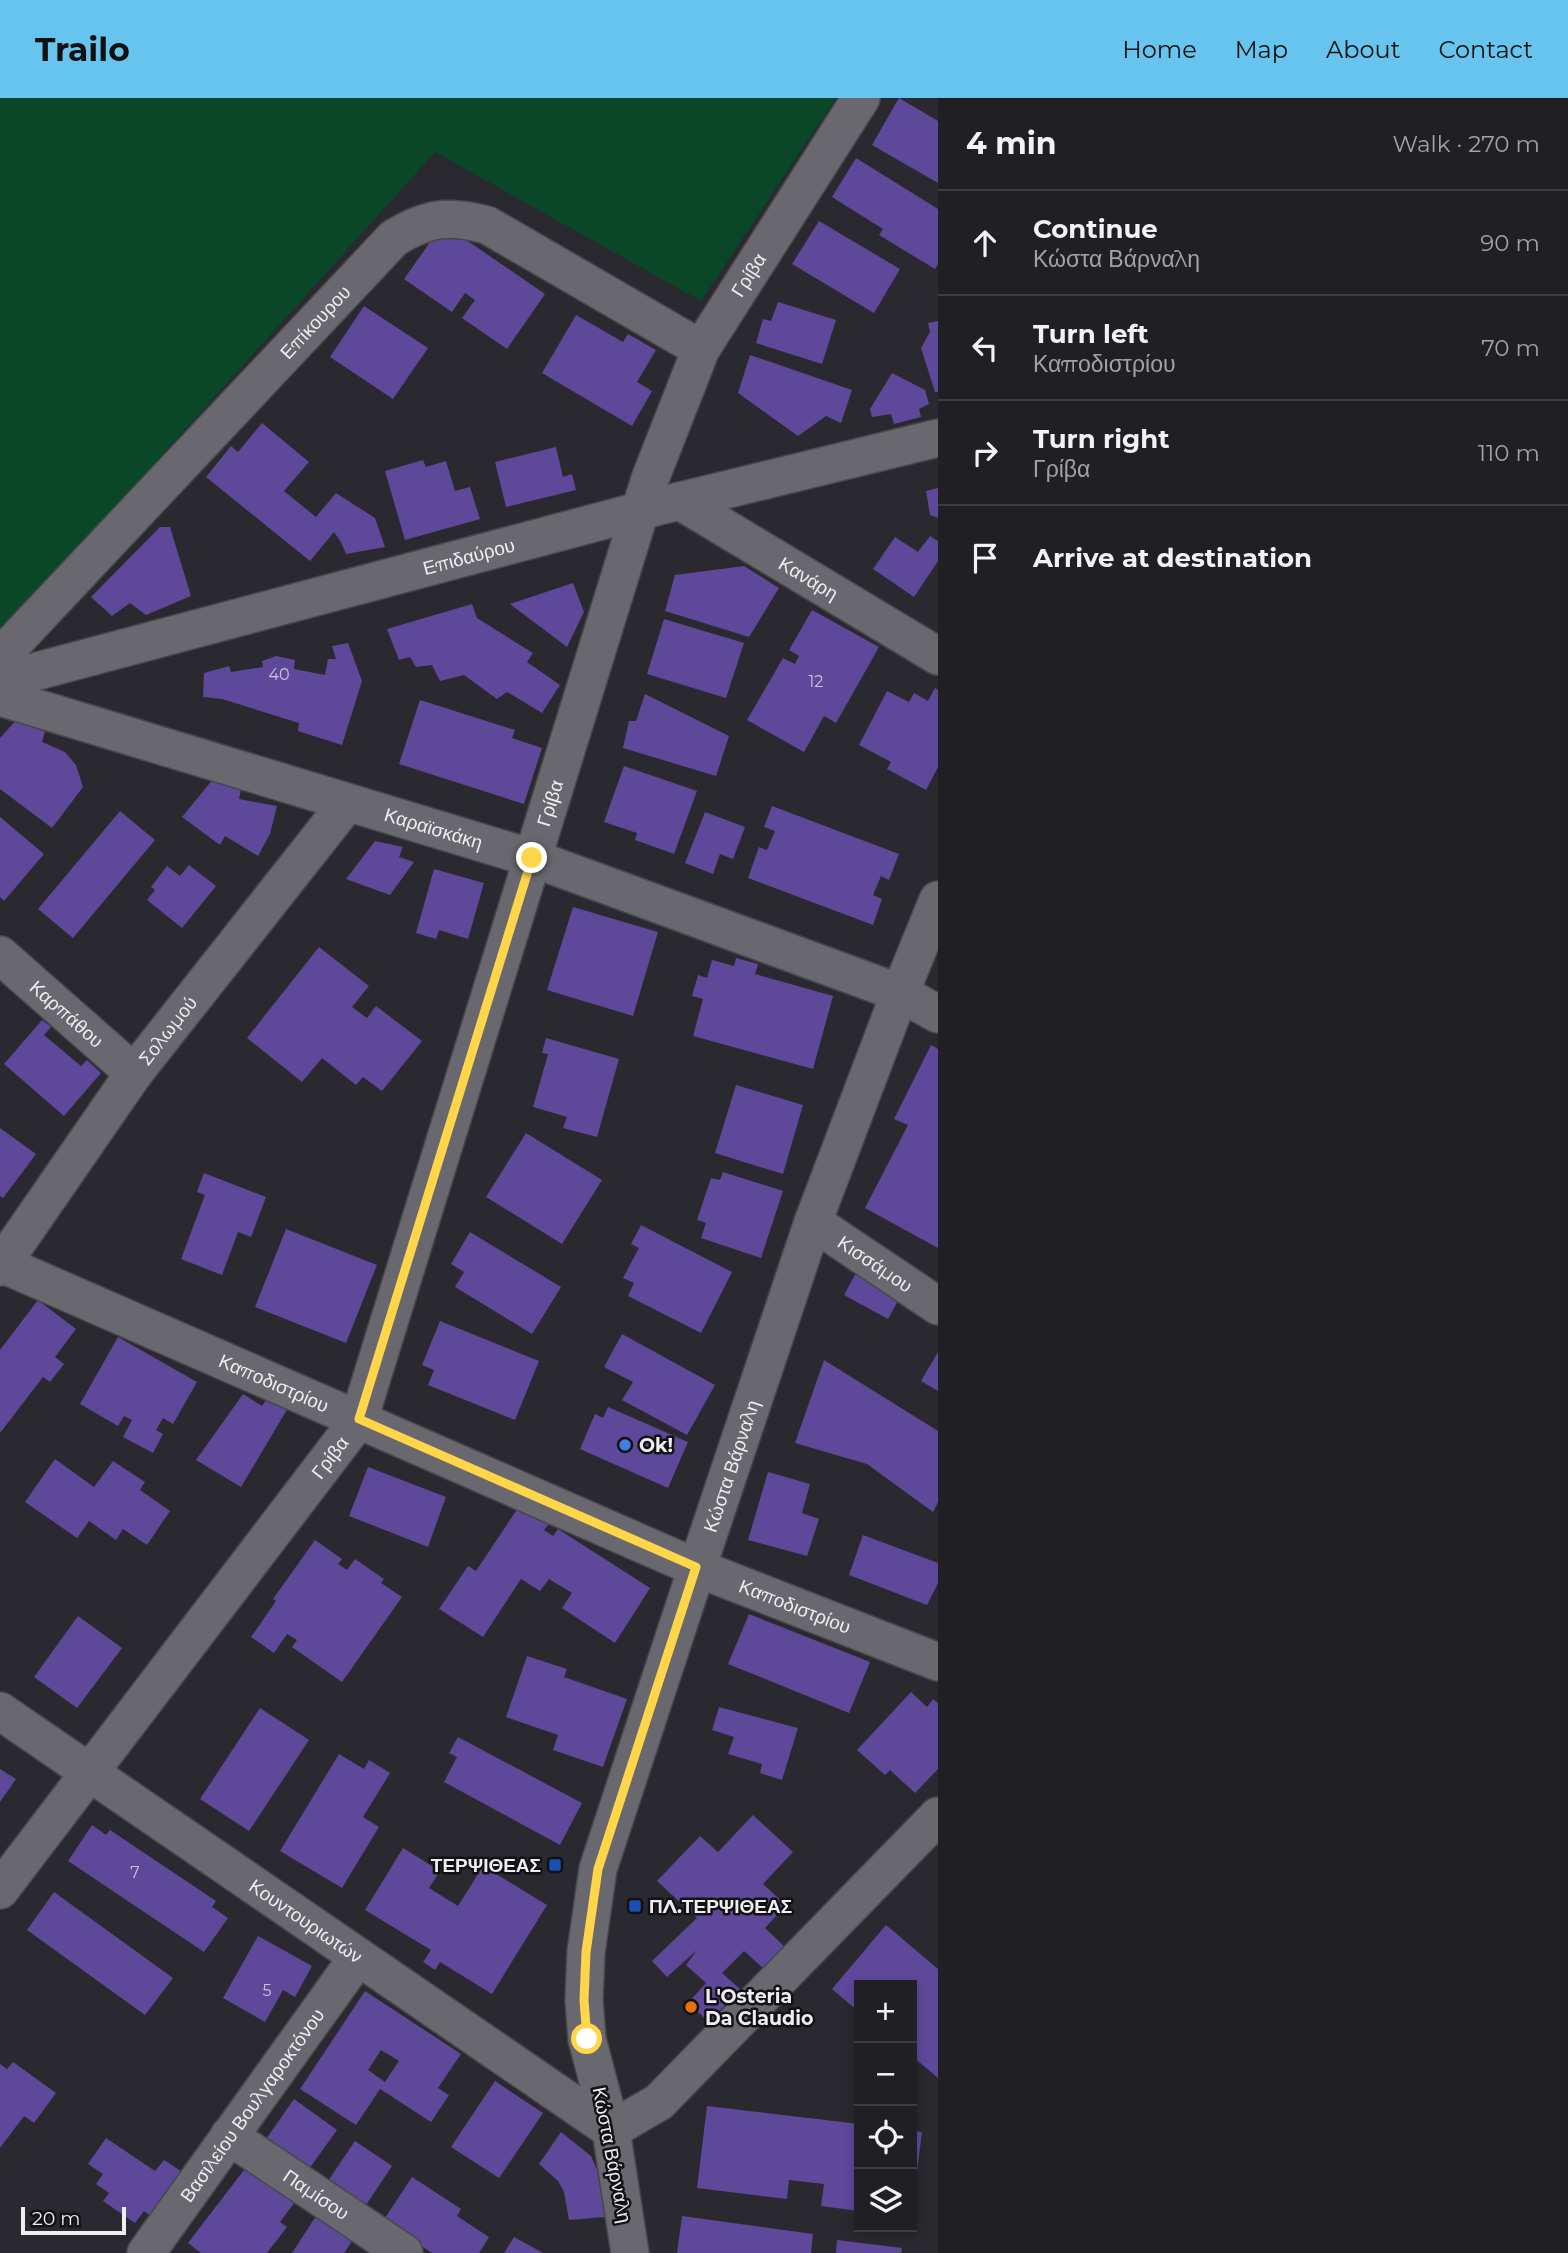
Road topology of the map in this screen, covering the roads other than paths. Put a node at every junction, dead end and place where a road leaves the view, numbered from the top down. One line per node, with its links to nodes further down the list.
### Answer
1 (861, 98): 2 (street, Γρίβα)
2 (701, 349): 5 (street, Γρίβα); 7 (street, Επίκουρου)
3 (938, 438): 4 (street, Επιδαύρου)
4 (680, 501): 5 (street, Επιδαύρου); 6 (street, Κανάρη)
5 (639, 511): 8 (street, Επιδαύρου); 11 (street, Γρίβα)
6 (938, 656)
7 (0, 657)
8 (0, 681)
9 (0, 697): 10 (street, Καραϊσκάκη)
10 (347, 803): 11 (street, Καραϊσκάκη); 16 (street, Σολωμού)
11 (532, 858): 14 (street, Καραϊσκάκη); 20 (street, Γρίβα)
12 (938, 900): 14 (street, Κώστα Βάρναλη)
13 (0, 954): 16 (street, Καρπάθου)
14 (900, 993): 15 (street, Καραϊσκάκη); 17 (street, Κώστα Βάρναλη)
15 (938, 1014)
16 (134, 1073): 18 (street, Σολωμού)
17 (813, 1222): 19 (street, Κισσάμου); 21 (street, Κώστα Βάρναλη)
18 (1, 1264): 20 (street, Καποδιστρίου)
19 (938, 1306)
20 (359, 1419): 21 (street, Καποδιστρίου); 24 (street, Γρίβα)
21 (696, 1567): 22 (street, Καποδιστρίου); 28 (street, Κώστα Βάρναλη)
22 (938, 1662)
23 (0, 1711): 24 (street, Κουντουριωτών)
24 (90, 1773): 26 (street, Γρίβα); 27 (street, Κουντουριωτών)
25 (938, 1816): 28 (street)
26 (0, 1889)
27 (358, 1956): 28 (street, Κουντουριωτών); 29 (street, Βασιλείου Βουλγαροκτόνου)
28 (611, 2130): 32 (street, Κώστα Βάρναλη)
29 (229, 2136): 30 (street, Βασιλείου Βουλγαροκτόνου); 31 (street, Παμίσου)
30 (146, 2253)
31 (404, 2253)
32 (630, 2253)

